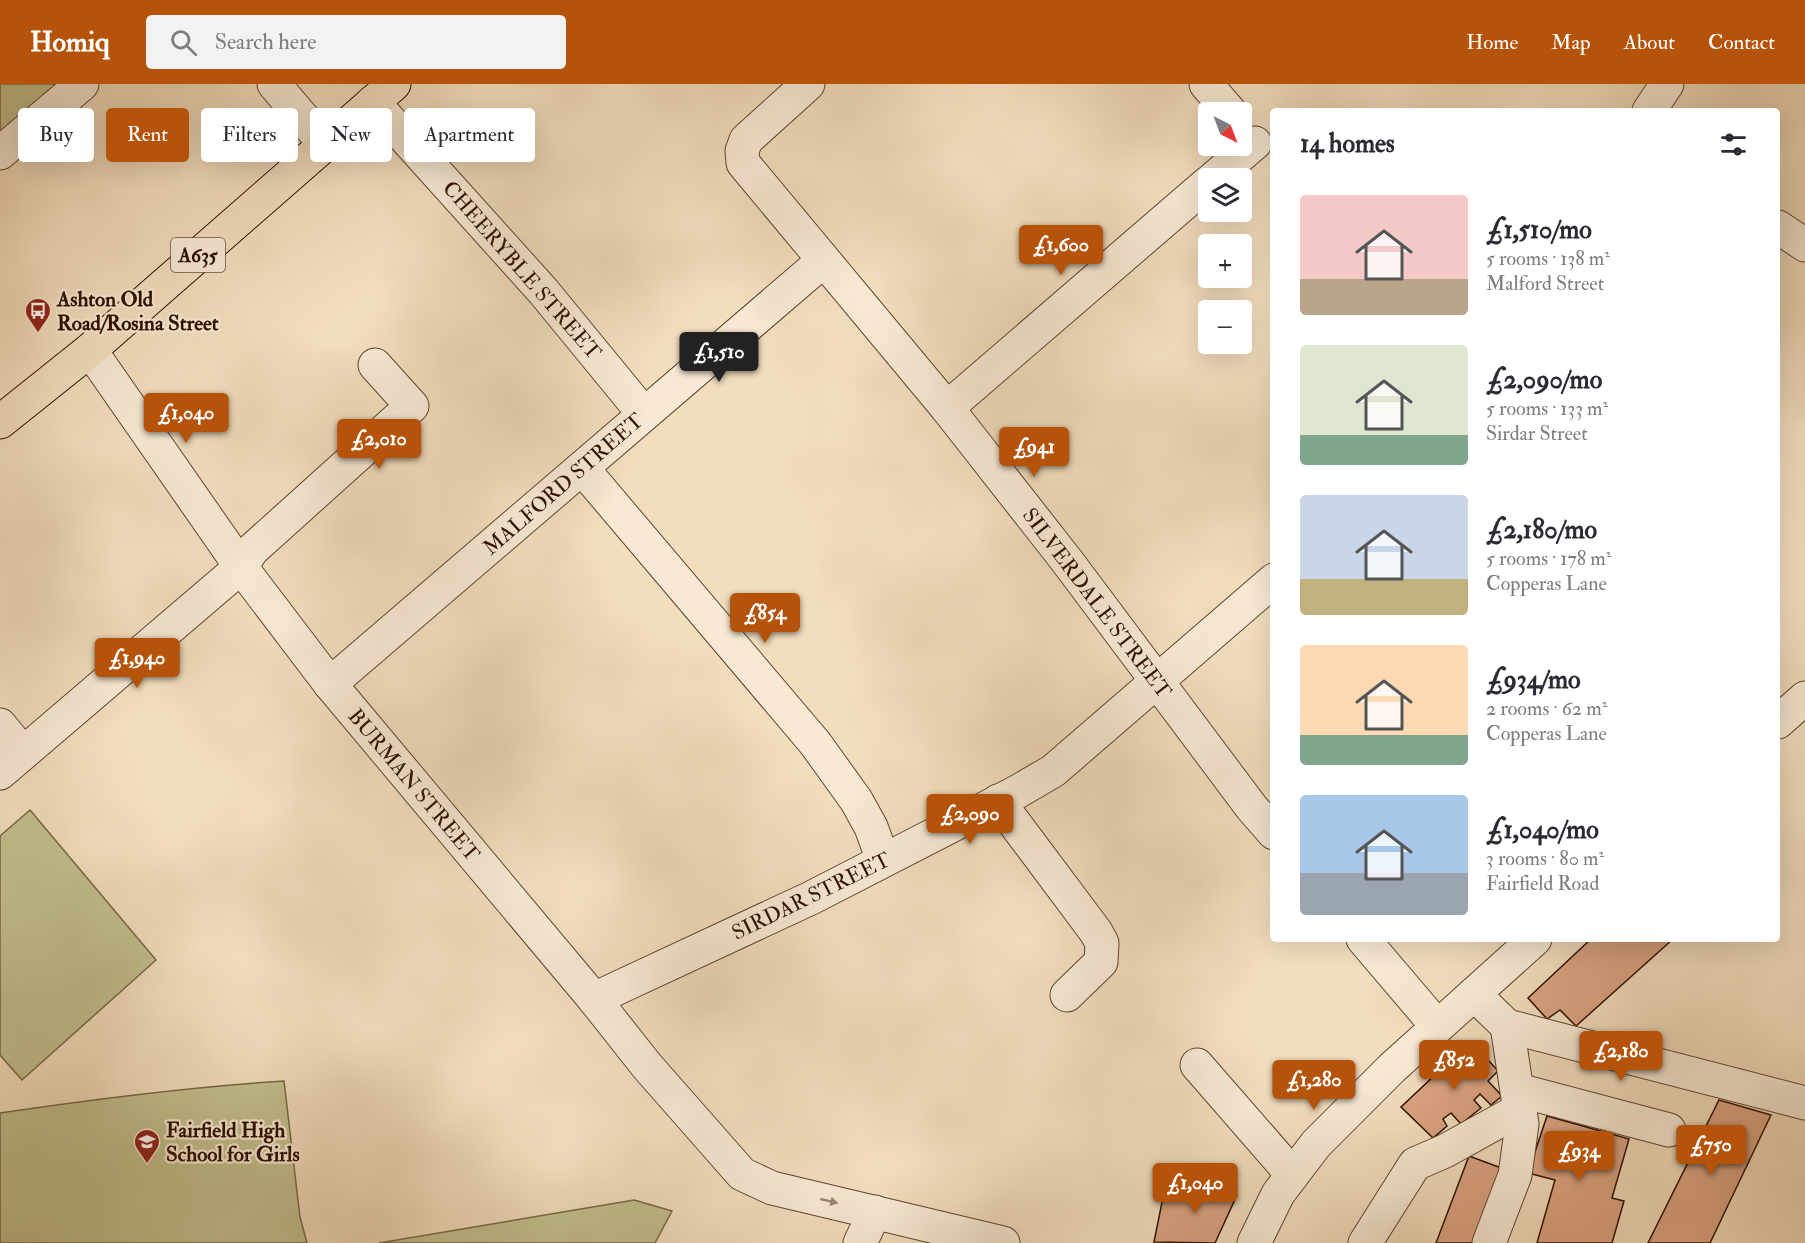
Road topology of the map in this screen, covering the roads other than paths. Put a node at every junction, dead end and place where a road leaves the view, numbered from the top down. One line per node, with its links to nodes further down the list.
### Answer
1 (82, 84): 12 (street)
2 (274, 84): 10 (street)
3 (808, 84): 18 (street, SILVERDALE STREET)
4 (1206, 84): 7 (street)
5 (1667, 84): 9 (street)
6 (383, 93): 8 (highway, A635); 22 (street, CHEERYBLE STREET)
7 (1221, 102)
8 (366, 108)
9 (1651, 108)
10 (310, 127)
11 (1257, 144): 14 (street)
12 (0, 153)
13 (310, 156): 19 (highway, A635)
14 (1227, 168)
15 (1198, 192): 21 (street)
16 (1780, 228): 17 (street)
17 (1805, 245)
18 (823, 261): 21 (street, SILVERDALE STREET); 22 (street, MALFORD STREET)
19 (90, 350): 23 (highway, A635); 25 (street, BURMAN STREET)
20 (375, 365): 25 (street)
21 (947, 408): 27 (street, SILVERDALE STREET)
22 (644, 414): 24 (street, MALFORD STREET)
23 (0, 422)
24 (582, 468): 28 (street, MALFORD STREET); 35 (street)
25 (241, 567): 28 (street, BURMAN STREET); 32 (street)
26 (1270, 583): 27 (street, SIRDAR STREET)
27 (1157, 682): 33 (street, SIRDAR STREET); 34 (street, SILVERDALE STREET)
28 (330, 684): 40 (street, BURMAN STREET)
29 (1805, 698): 30 (street)
30 (1780, 720)
31 (0, 725): 32 (street)
32 (11, 763)
33 (998, 801): 35 (street, SIRDAR STREET); 39 (street)
34 (1270, 828)
35 (883, 860): 40 (street, SIRDAR STREET)
36 (1366, 942): 41 (street)
37 (1532, 942): 38 (street)
38 (1474, 994): 41 (street); 42 (street)
39 (1067, 995)
40 (594, 999): 48 (street, BURMAN STREET, one-way to 48)
41 (1437, 1026): 47 (street)
42 (1507, 1026): 44 (street); 45 (street)
43 (1197, 1065): 47 (street)
44 (1519, 1100): 46 (street); 52 (street); 53 (street)
45 (1805, 1103)
46 (1669, 1130)
47 (1292, 1174): 51 (street)
48 (875, 1212): 49 (street); 50 (street, BURMAN STREET)
49 (860, 1243)
50 (1003, 1243)
51 (1254, 1243)
52 (1365, 1243)
53 (1489, 1243)

